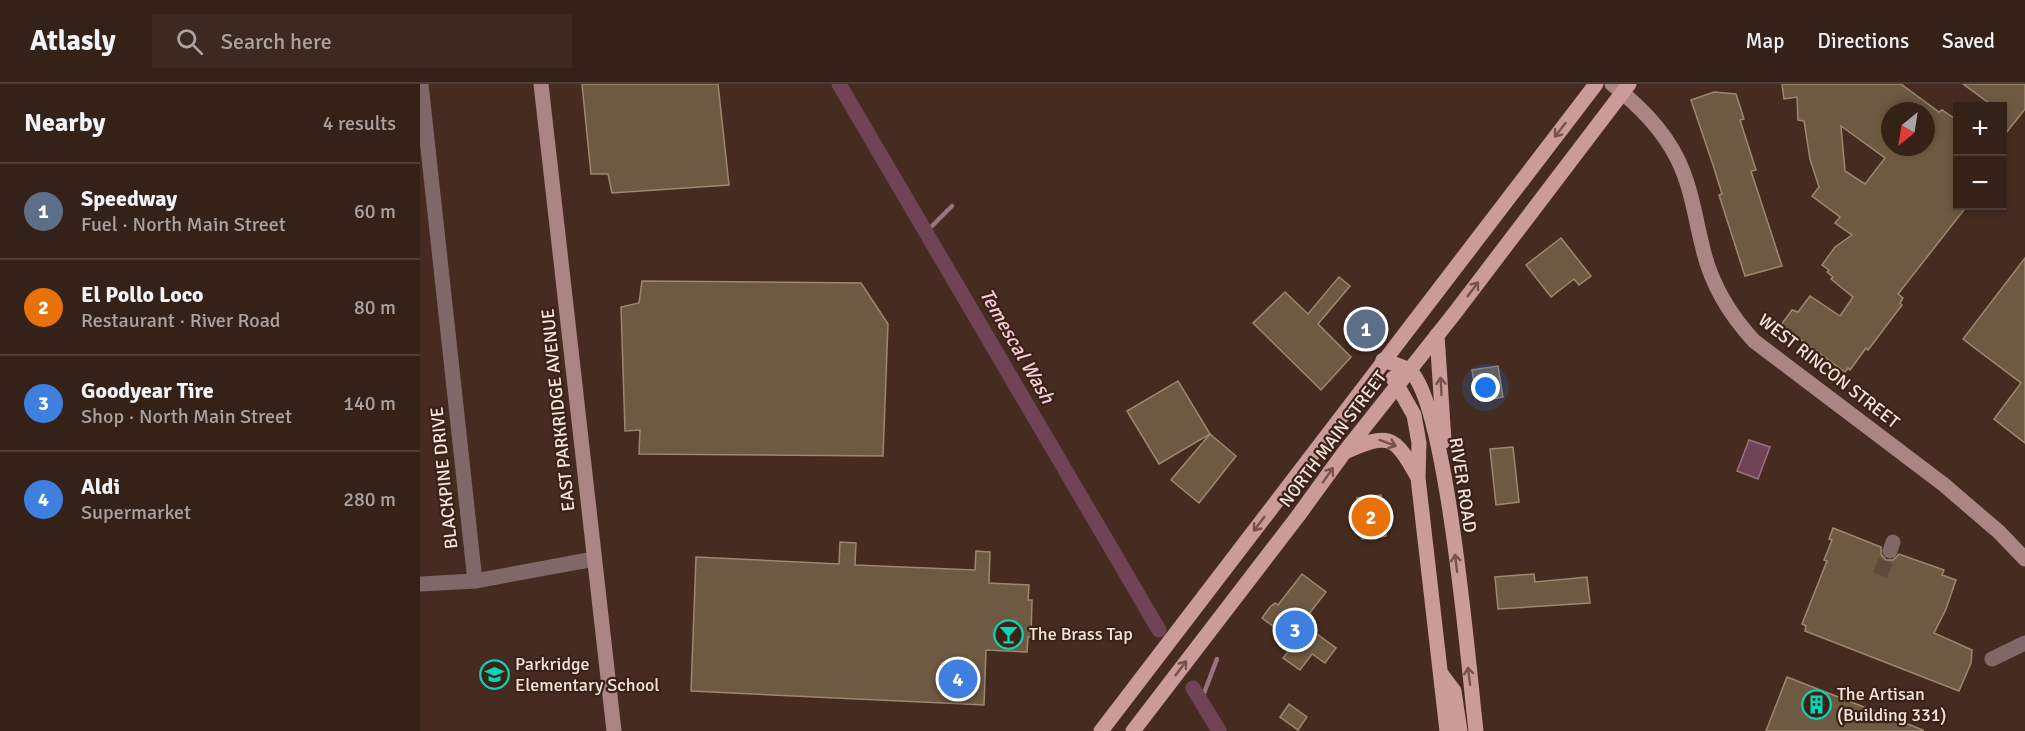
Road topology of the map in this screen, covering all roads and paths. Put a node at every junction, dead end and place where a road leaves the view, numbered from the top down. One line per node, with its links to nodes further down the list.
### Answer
1 (421, 84): 5 (street, BLACKPINE DRIVE)
2 (541, 84): 13 (main road, EAST PARKRIDGE AVENUE)
3 (1596, 84): 7 (main road, NORTH MAIN STREET, one-way to 7)
4 (1621, 87): 6 (main road, NORTH MAIN STREET, one-way to 4); 14 (main road, WEST RINCON STREET)
5 (425, 155): 15 (street, BLACKPINE DRIVE)
6 (1437, 335): 8 (main road, NORTH MAIN STREET); 11 (main road, one-way to 6)
7 (1383, 360): 8 (main road); 9 (main road, RIVER ROAD); 21 (main road, NORTH MAIN STREET, one-way to 21)
8 (1409, 371): 9 (main road, NORTH MAIN STREET); 11 (main road, RIVER ROAD)
9 (1397, 386): 10 (main road, NORTH MAIN STREET); 12 (main road, RIVER ROAD)
10 (1343, 454): 12 (main road, one-way to 12); 22 (main road, NORTH MAIN STREET, one-way to 10)
11 (1444, 465): 25 (main road, RIVER ROAD, one-way to 11)
12 (1418, 478): 19 (main road, RIVER ROAD)
13 (594, 559): 15 (street); 20 (main road, EAST PARKRIDGE AVENUE)
14 (2025, 559)
15 (475, 581): 16 (street)
16 (420, 584)
17 (2025, 643): 18 (street)
18 (1992, 659)
19 (1441, 672): 23 (main road, RIVER ROAD); 24 (main road)
20 (614, 731)
21 (1101, 731)
22 (1132, 731)
23 (1447, 731)
24 (1460, 731)
25 (1476, 731)

